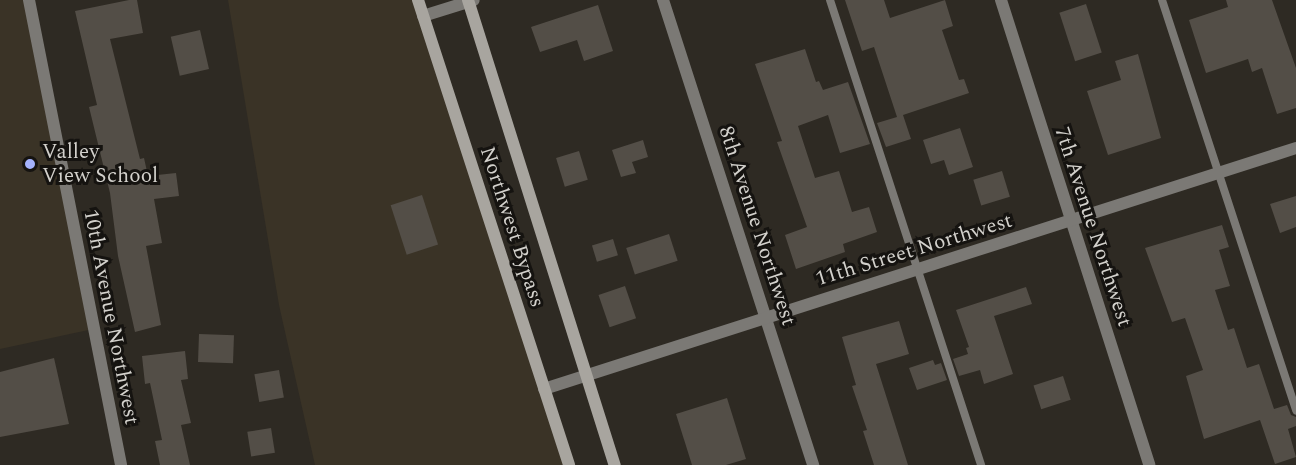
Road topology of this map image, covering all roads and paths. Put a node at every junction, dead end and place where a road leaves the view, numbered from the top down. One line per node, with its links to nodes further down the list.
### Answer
1 (28, 0): 17 (street, 10th Avenue Northwest)
2 (418, 0): 8 (main road, Northwest Bypass)
3 (663, 0): 13 (street, 8th Avenue Northwest)
4 (830, 0): 12 (lane)
5 (1001, 0): 11 (street, 7th Avenue Northwest)
6 (1162, 0): 10 (lane)
7 (470, 1): 8 (street); 14 (main road, Northwest Bypass)
8 (423, 16): 15 (main road, Northwest Bypass)
9 (1296, 148): 10 (street, 11th Street Northwest)
10 (1219, 174): 11 (street, 11th Street Northwest); 16 (lane)
11 (1071, 222): 12 (street, 11th Street Northwest); 22 (street, 7th Avenue Northwest)
12 (918, 270): 13 (street, 11th Street Northwest); 21 (lane)
13 (766, 317): 14 (street, 11th Street Northwest); 20 (street, 8th Avenue Northwest)
14 (587, 375): 15 (street, 11th Street Northwest); 19 (main road, Northwest Bypass)
15 (544, 389): 18 (main road, Northwest Bypass)
16 (1296, 411)
17 (121, 465)
18 (569, 465)
19 (615, 465)
20 (813, 465)
21 (981, 465)
22 (1149, 465)

